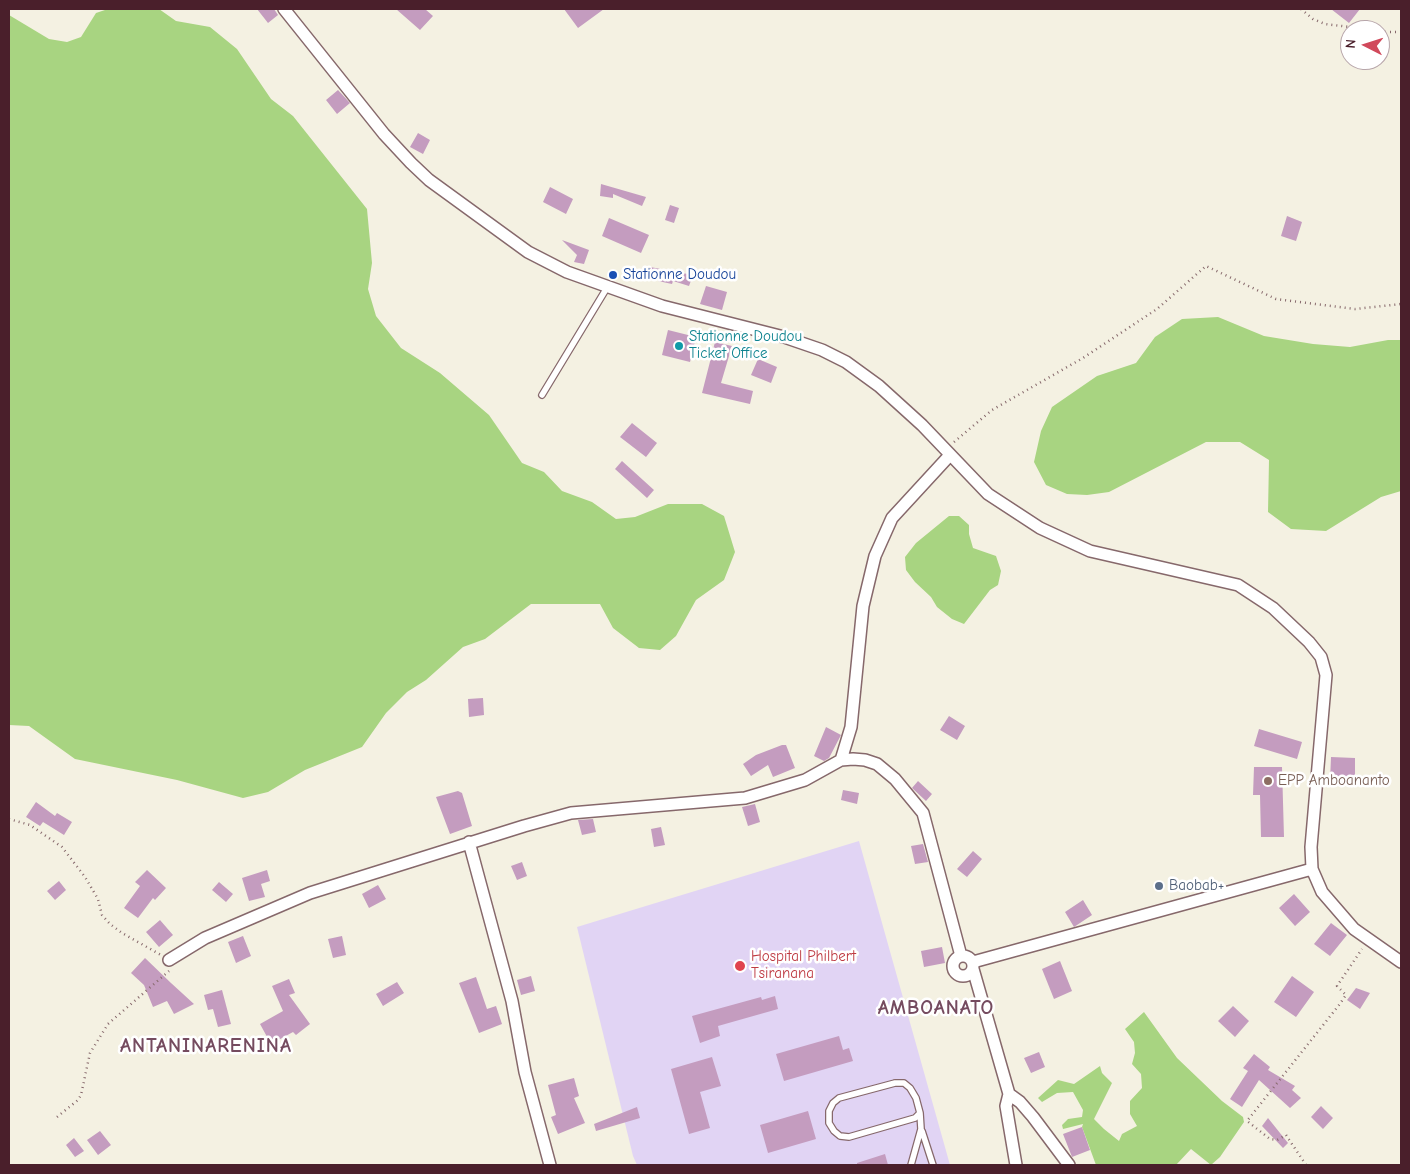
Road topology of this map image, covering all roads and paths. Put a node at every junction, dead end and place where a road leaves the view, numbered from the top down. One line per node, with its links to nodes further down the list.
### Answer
1 (284, 9): 4 (street)
2 (1301, 9): 3 (path)
3 (1340, 26)
4 (608, 286): 6 (lane); 7 (street)
5 (1401, 304): 7 (path)
6 (542, 395)
7 (948, 452): 8 (street); 11 (street)
8 (841, 760): 10 (street); 13 (street)
9 (9, 819): 14 (path)
10 (469, 842): 14 (street); 21 (street)
11 (1312, 869): 12 (street); 16 (street)
12 (1369, 939): 15 (street); 26 (path)
13 (961, 956): 16 (street); 16 (street)
14 (169, 960): 19 (path)
15 (1401, 962)
16 (973, 965): 17 (street)
17 (1009, 1094): 24 (street); 25 (street)
18 (920, 1113): 18 (lane); 20 (lane)
19 (58, 1117)
20 (921, 1128): 22 (lane); 23 (lane)
21 (550, 1165)
22 (911, 1165)
23 (933, 1165)
24 (1016, 1165)
25 (1069, 1165)
26 (1306, 1165)

